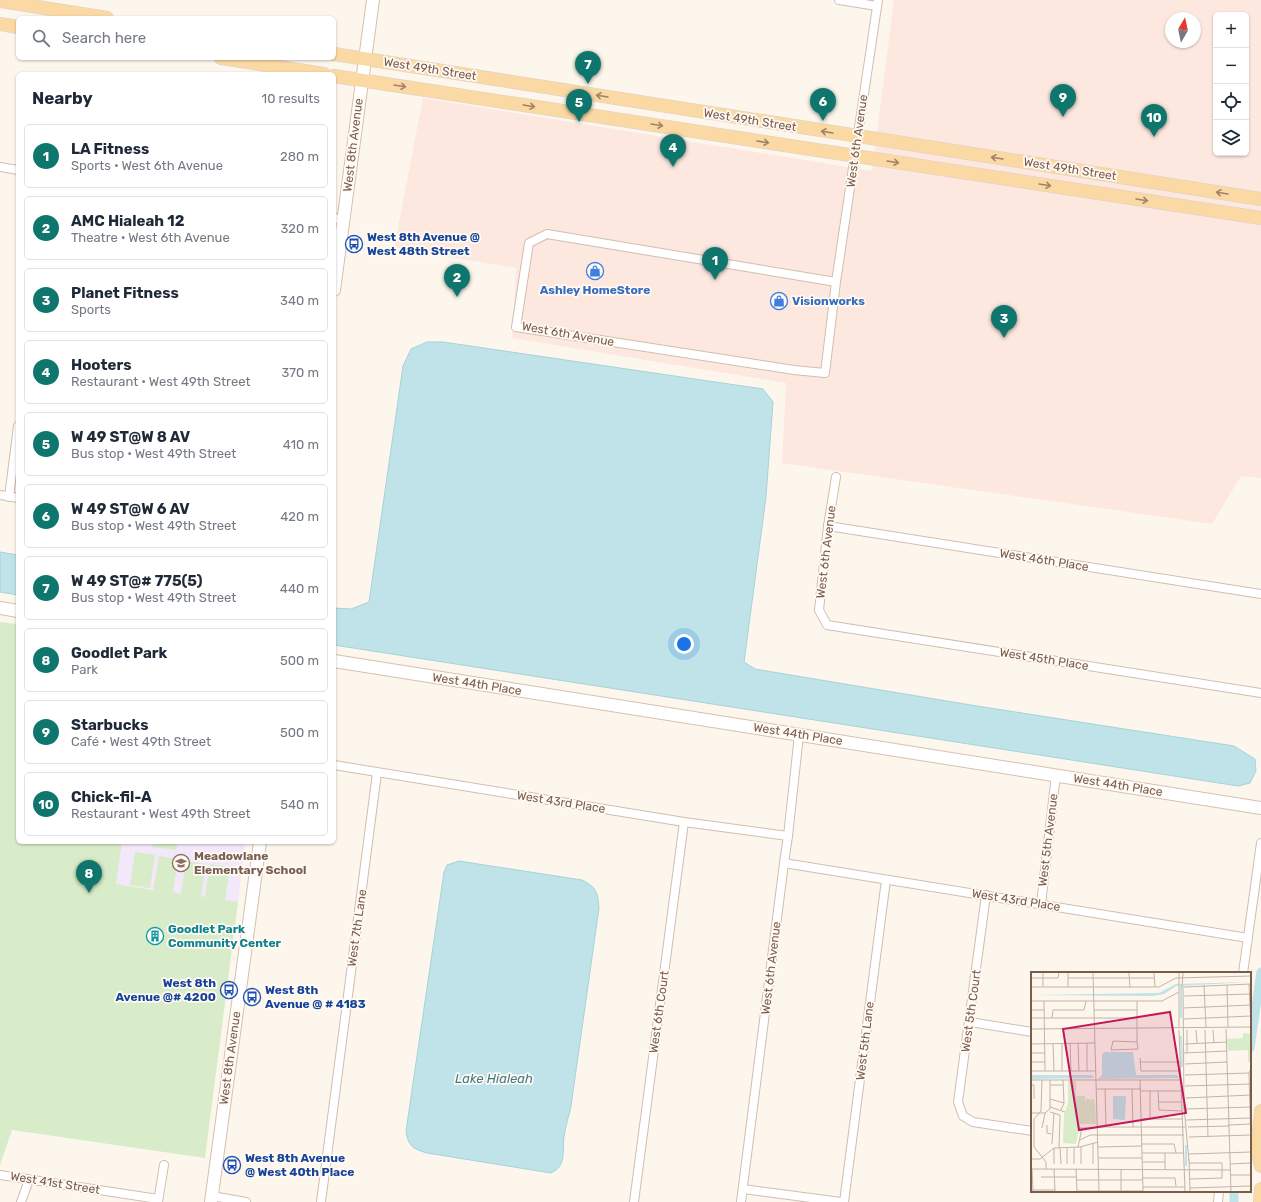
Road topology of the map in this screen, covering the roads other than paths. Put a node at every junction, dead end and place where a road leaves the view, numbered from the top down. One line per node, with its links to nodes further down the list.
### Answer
1 (373, 0): 10 (street, West 8th Avenue)
2 (839, 0): 4 (street)
3 (0, 1): 5 (main road)
4 (877, 3): 19 (street, West 6th Avenue)
5 (66, 15): 6 (main road)
6 (80, 16)
7 (0, 24): 8 (main road)
8 (16, 27)
9 (336, 54): 10 (main road, West 49th Street)
10 (364, 59): 14 (street, West 8th Avenue); 15 (main road, West 49th Street, one-way to 10)
11 (234, 60): 12 (main road)
12 (311, 72)
13 (336, 76): 14 (main road, West 49th Street)
14 (362, 80): 17 (main road, West 49th Street, one-way to 17); 25 (street, West 8th Avenue)
15 (622, 100): 16 (main road, West 49th Street); 17 (main road)
16 (678, 108): 18 (main road); 19 (main road, West 49th Street, one-way to 16)
17 (563, 111): 18 (main road, West 49th Street)
18 (619, 120): 20 (main road, West 49th Street, one-way to 20)
19 (857, 136): 20 (street, West 6th Avenue); 23 (main road, West 49th Street, one-way to 19)
20 (854, 156): 24 (main road, West 49th Street, one-way to 24); 27 (street, West 6th Avenue)
21 (0, 167): 22 (street)
22 (16, 170)
23 (1261, 199)
24 (1261, 218)
25 (339, 219): 26 (street, West 8th Avenue)
26 (336, 262)
27 (836, 282): 27 (street, West 6th Avenue)
28 (16, 442): 31 (street)
29 (836, 477): 33 (street, West 6th Avenue)
30 (0, 495): 31 (street)
31 (9, 497): 32 (street)
32 (16, 498)
33 (828, 526): 34 (street, West 46th Place); 37 (street, West 6th Avenue)
34 (1261, 594)
35 (0, 608): 36 (street)
36 (16, 611)
37 (827, 625): 39 (street, West 45th Place)
38 (336, 661): 40 (street, West 44th Place)
39 (1261, 693)
40 (799, 735): 43 (street, West 44th Place); 46 (street, West 6th Avenue)
41 (336, 765): 42 (street, West 43rd Place)
42 (377, 773): 45 (street, West 43rd Place); 70 (street, West 7th Lane)
43 (1056, 775): 44 (street, West 44th Place); 52 (street, West 5th Avenue)
44 (1261, 808)
45 (684, 822): 46 (street, West 43rd Place); 71 (street, West 6th Court)
46 (788, 836): 49 (street, West 6th Avenue)
47 (1261, 843): 53 (street)
48 (260, 844): 66 (street, West 8th Avenue)
49 (784, 863): 50 (street, West 43rd Place); 63 (street, West 6th Avenue)
50 (886, 880): 51 (street, West 43rd Place); 73 (street, West 5th Lane)
51 (986, 895): 52 (street, West 43rd Place); 55 (street, West 5th Court)
52 (1041, 904): 53 (street, West 43rd Place)
53 (1248, 938): 54 (street)
54 (1243, 972)
55 (970, 1022): 56 (street); 58 (street, West 5th Court)
56 (1031, 1032)
57 (1261, 1111): 60 (main road)
58 (1031, 1131)
59 (164, 1165): 67 (street)
60 (1261, 1166)
61 (0, 1175): 62 (street, West 41st Street)
62 (28, 1180): 67 (street, West 41st Street); 68 (street)
63 (743, 1189): 72 (street, West 6th Avenue); 73 (street)
64 (1261, 1189): 75 (main road)
65 (1219, 1192): 74 (street)
66 (211, 1199): 69 (street)
67 (158, 1200)
68 (21, 1202)
69 (246, 1202)
70 (320, 1202)
71 (634, 1202)
72 (741, 1202)
73 (843, 1202)
74 (1218, 1202)
75 (1260, 1202)

